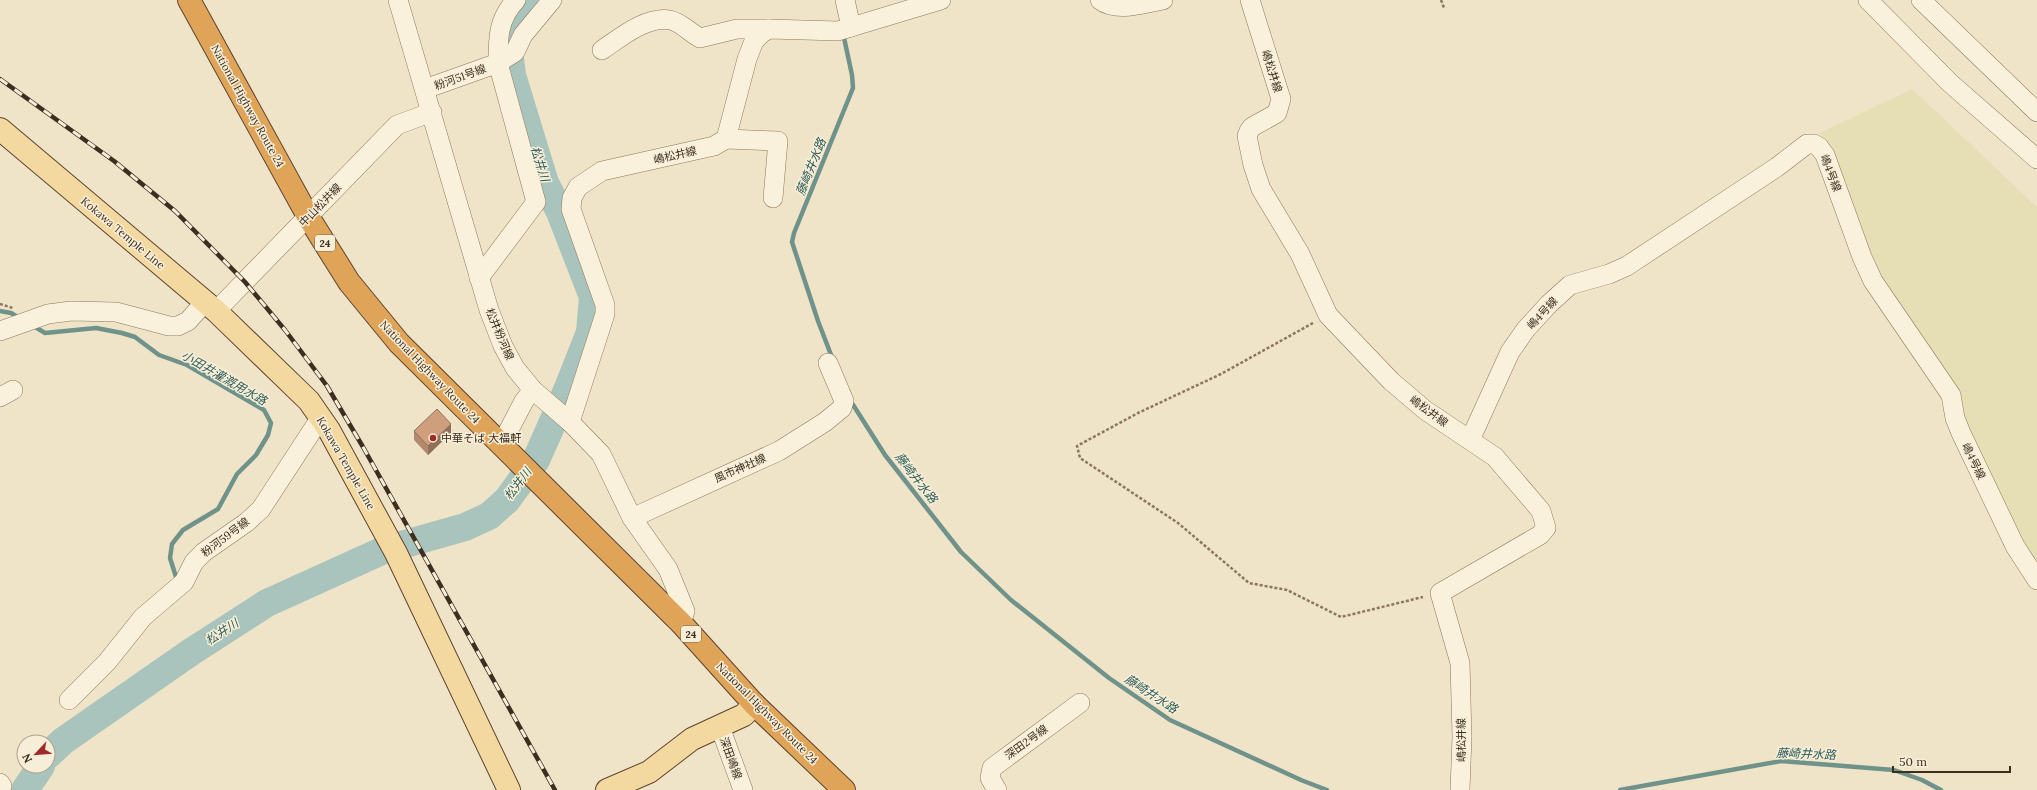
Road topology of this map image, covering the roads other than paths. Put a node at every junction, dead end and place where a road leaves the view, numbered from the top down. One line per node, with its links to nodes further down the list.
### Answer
1 (190, 0): 23 (highway, National Highway Route 24 / 24)
2 (398, 0): 16 (street, 松井粉河線)
3 (516, 0): 15 (street, 粉河51号線)
4 (552, 0): 15 (street)
5 (845, 0): 13 (street)
6 (941, 0): 13 (street)
7 (1100, 0): 8 (street)
8 (1163, 0)
9 (1250, 0): 31 (street, 嶋松井線)
10 (1868, 0): 21 (street)
11 (1921, 0): 18 (street)
12 (769, 29): 13 (street); 14 (street); 20 (street)
13 (845, 29)
14 (602, 50)
15 (504, 59): 16 (street, 粉河51号線); 24 (street)
16 (425, 89): 17 (street, 松井粉河線)
17 (432, 112): 23 (street, 中山松井線); 24 (street, 松井粉河線)
18 (2037, 112)
19 (0, 129): 25 (main road, Kokawa Temple Line)
20 (726, 139): 22 (street); 30 (street, 嶋松井線)
21 (2037, 158)
22 (773, 198)
23 (309, 218): 25 (street, 中山松井線); 32 (highway, National Highway Route 24 / 24)
24 (479, 278): 28 (street, 松井粉河線)
25 (211, 307): 26 (street, 中山松井線); 29 (main road, Kokawa Temple Line)
26 (0, 331)
27 (828, 363): 33 (street, 風市神社線)
28 (535, 392): 30 (street, 松井粉河線); 32 (street)
29 (321, 417): 36 (street, 粉河59号線); 42 (main road, Kokawa Temple Line)
30 (567, 420): 33 (street, 松井粉河線)
31 (1470, 440): 34 (street, 嶋4号線); 47 (street, 嶋松井線)
32 (504, 448): 35 (highway, National Highway Route 24 / 24)
33 (632, 518): 35 (street, 松井粉河線)
34 (2037, 580)
35 (681, 623): 38 (highway, National Highway Route 24 / 24)
36 (69, 700)
37 (1080, 703): 46 (street, 深田2号線)
38 (754, 704): 39 (main road); 45 (highway, National Highway Route 24 / 24)
39 (720, 727): 43 (main road); 44 (street, 深田嶋線)
40 (0, 783): 41 (street)
41 (0, 790)
42 (509, 790)
43 (607, 790)
44 (743, 790)
45 (844, 790)
46 (997, 790)
47 (1460, 790)

